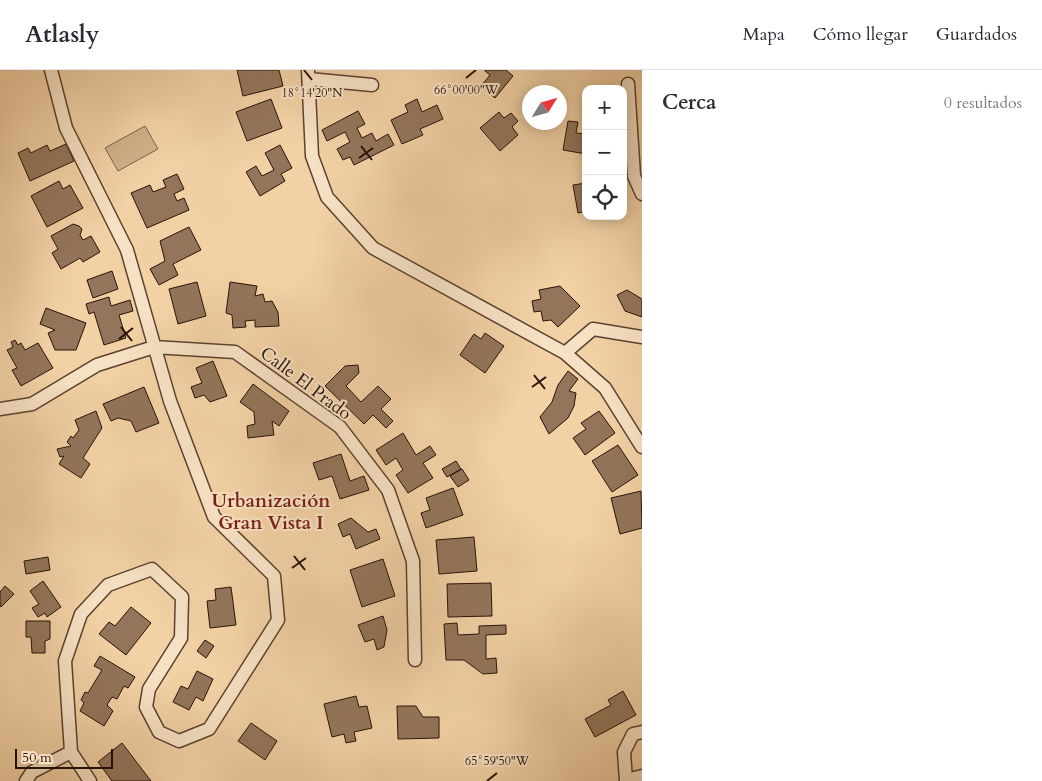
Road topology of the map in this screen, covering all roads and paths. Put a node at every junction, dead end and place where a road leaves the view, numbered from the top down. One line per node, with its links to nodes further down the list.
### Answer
1 (51, 70): 7 (street)
2 (309, 75): 4 (street); 8 (street)
3 (628, 84): 5 (street)
4 (372, 85)
5 (642, 194)
6 (642, 337): 8 (street)
7 (154, 346): 9 (street); 11 (street, Calle El Prado); 13 (street)
8 (565, 353): 10 (street)
9 (0, 409)
10 (642, 447)
11 (415, 660)
12 (642, 732): 17 (street)
13 (71, 752): 15 (street); 16 (street)
14 (642, 776): 17 (street)
15 (26, 781)
16 (90, 781)
17 (626, 781)

